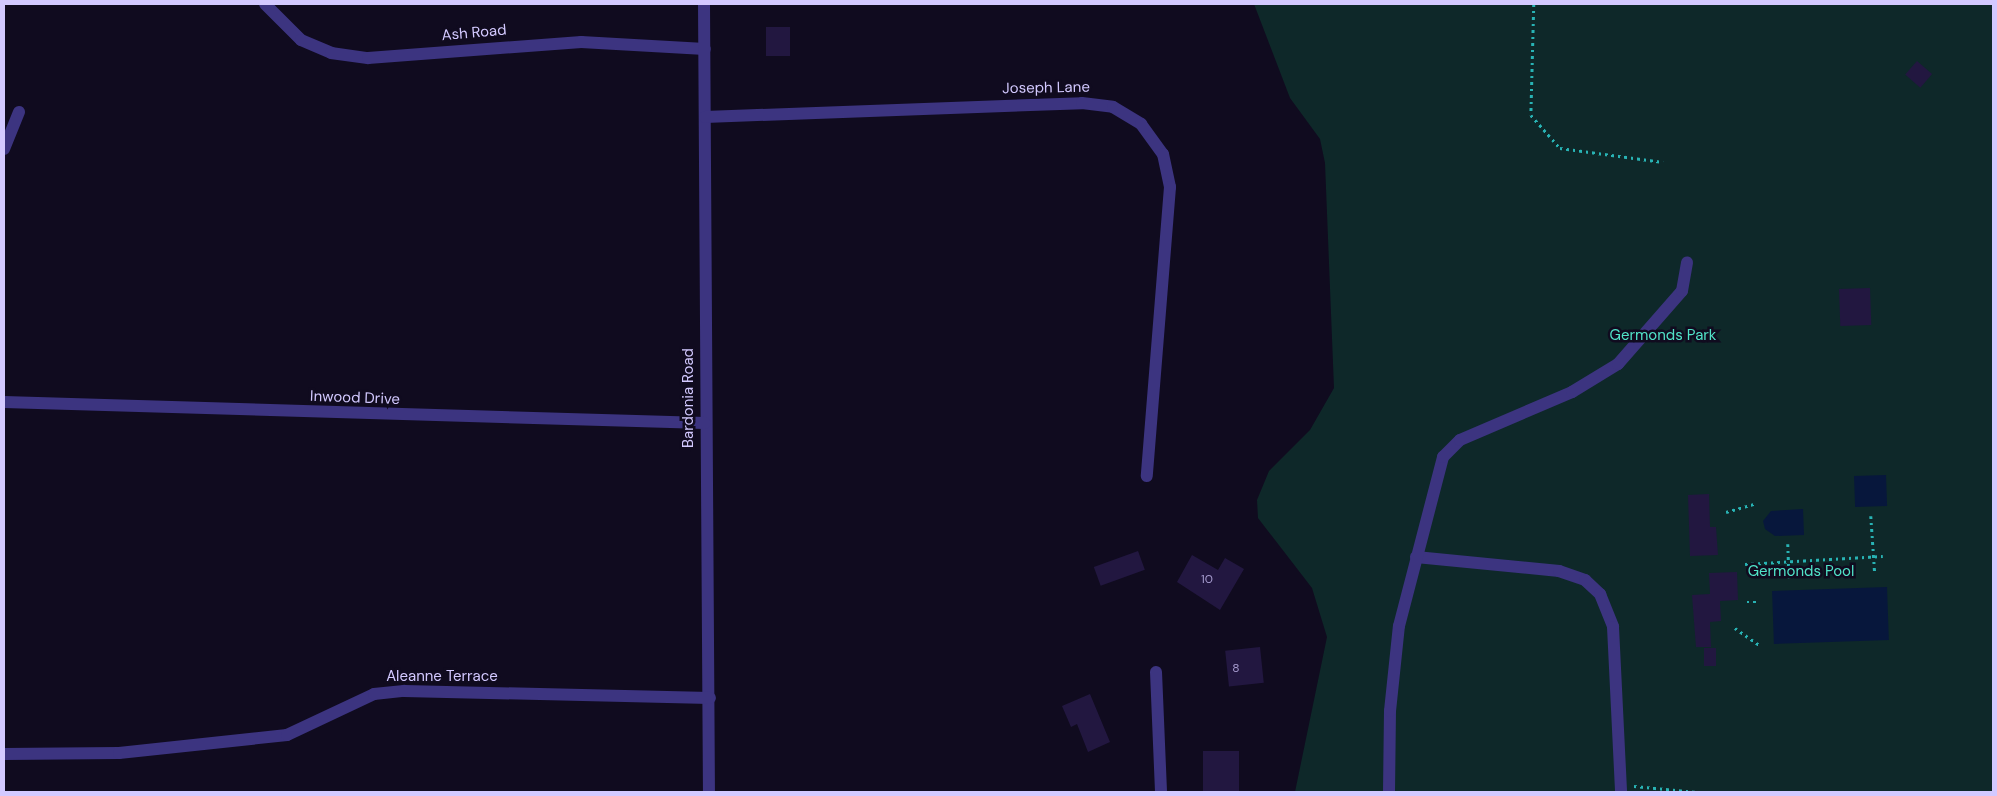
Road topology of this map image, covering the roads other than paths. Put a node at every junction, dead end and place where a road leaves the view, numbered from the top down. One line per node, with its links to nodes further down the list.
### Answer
1 (265, 4): 3 (street, Ash Road)
2 (704, 4): 3 (street, Bardonia Road)
3 (705, 49): 5 (street, Bardonia Road)
4 (19, 112): 6 (street)
5 (705, 118): 9 (street, Bardonia Road); 10 (street, Joseph Lane)
6 (4, 149)
7 (1687, 262): 11 (street)
8 (4, 402): 9 (street, Inwood Drive)
9 (705, 423): 13 (street, Bardonia Road)
10 (1147, 476)
11 (1416, 556): 15 (street); 18 (street)
12 (1156, 672): 17 (street)
13 (710, 698): 14 (street, Aleanne Terrace); 16 (street, Bardonia Road)
14 (4, 754)
15 (1626, 789)
16 (709, 792)
17 (1161, 792)
18 (1389, 792)

